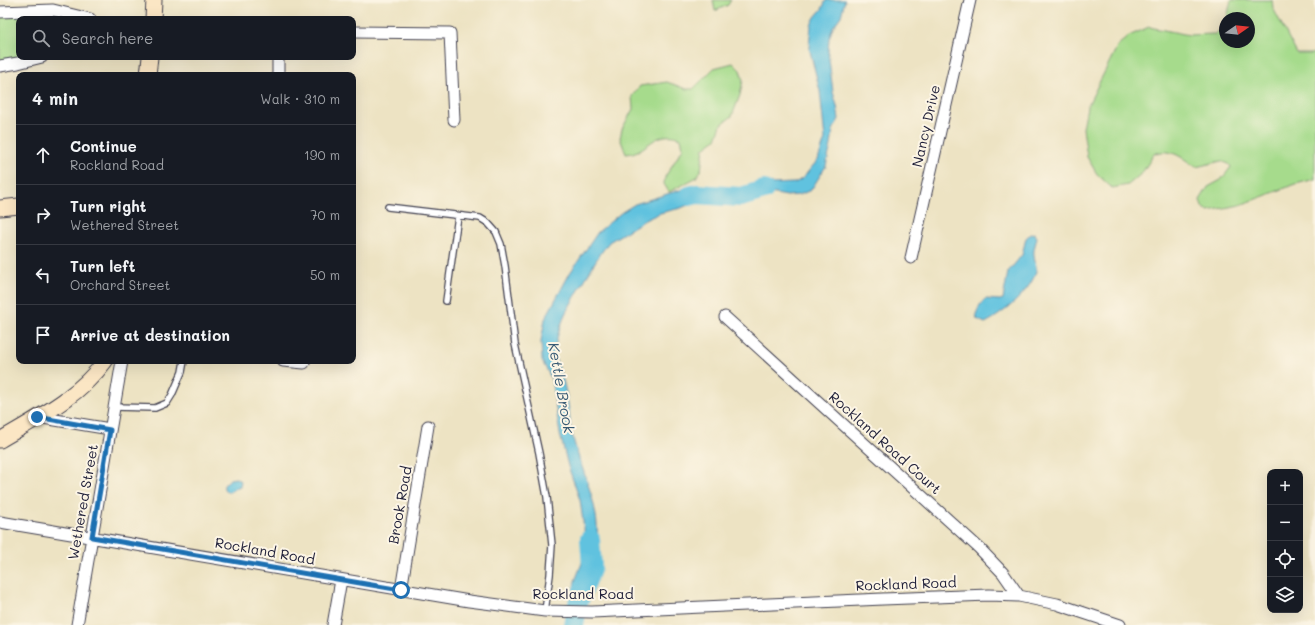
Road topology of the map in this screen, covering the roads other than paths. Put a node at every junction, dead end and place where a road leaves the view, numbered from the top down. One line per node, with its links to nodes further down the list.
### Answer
1 (154, 0): 5 (main road)
2 (970, 0): 18 (street, Nancy Drive)
3 (0, 12): 4 (street)
4 (78, 16)
5 (153, 16)
6 (356, 32): 13 (street)
7 (30, 60): 10 (street)
8 (150, 60): 11 (main road)
9 (278, 60): 12 (street)
10 (0, 66)
11 (148, 72)
12 (278, 72)
13 (454, 120)
14 (16, 206): 16 (main road)
15 (388, 207): 17 (lane)
16 (0, 208)
17 (458, 216): 19 (lane); 34 (lane)
18 (911, 258)
19 (446, 301)
20 (725, 317): 33 (street, Rockland Road Court)
21 (102, 364): 25 (main road)
22 (121, 364): 24 (street, Wethered Street)
23 (183, 364): 24 (lane)
24 (114, 407): 27 (street, Wethered Street)
25 (37, 417): 27 (street); 28 (main road)
26 (428, 426): 32 (street, Brook Road)
27 (110, 430): 30 (street, Wethered Street)
28 (0, 440)
29 (0, 522): 30 (street, Rockland Road)
30 (92, 537): 31 (street, Rockland Road); 35 (street, Wethered Street)
31 (341, 580): 32 (street, Rockland Road); 36 (street)
32 (401, 590): 34 (street, Rockland Road)
33 (1019, 596): 34 (street, Rockland Road); 37 (street, Rockland Road)
34 (545, 611)
35 (77, 625)
36 (333, 625)
37 (1120, 625)

